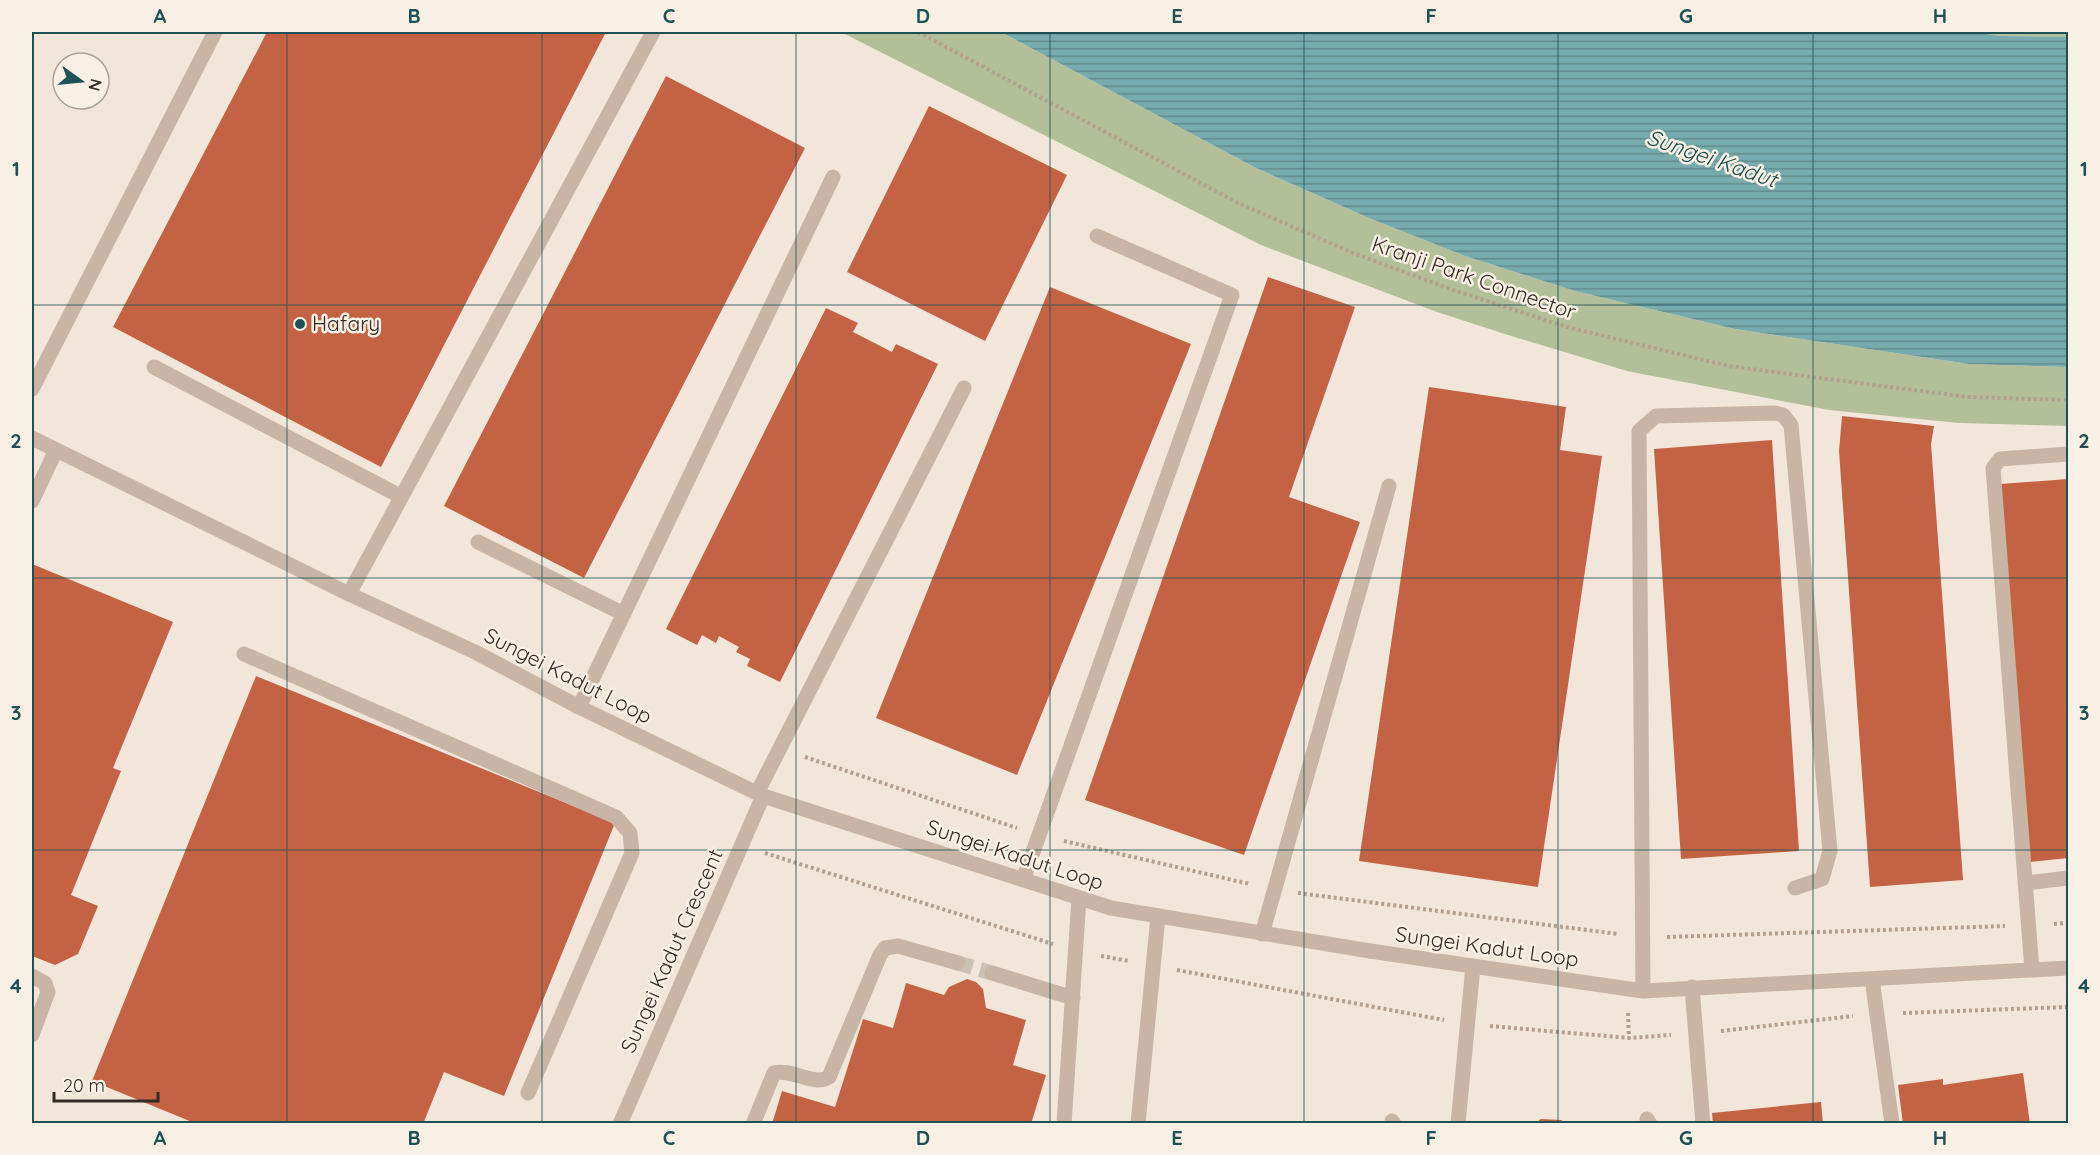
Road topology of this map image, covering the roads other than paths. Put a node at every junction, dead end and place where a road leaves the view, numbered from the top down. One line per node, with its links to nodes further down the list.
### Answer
1 (215, 32): 7 (street)
2 (653, 32): 12 (street)
3 (834, 177): 16 (street)
4 (1097, 236): 21 (street)
5 (154, 367): 12 (street)
6 (964, 388): 19 (street, Sungei Kadut Crescent)
7 (32, 389)
8 (32, 438): 9 (street, Sungei Kadut Loop)
9 (56, 450): 13 (street); 15 (street, Sungei Kadut Loop)
10 (2068, 454): 22 (street)
11 (1389, 486): 26 (street)
12 (400, 496): 15 (street)
13 (32, 501)
14 (478, 542): 16 (street)
15 (349, 594): 18 (street, Sungei Kadut Loop)
16 (624, 614): 18 (street)
17 (244, 654): 38 (street)
18 (579, 707): 19 (street, Sungei Kadut Loop)
19 (760, 794): 21 (street, Sungei Kadut Loop); 39 (street, Sungei Kadut Crescent)
20 (2068, 878): 22 (street)
21 (1023, 880): 24 (street, Sungei Kadut Loop)
22 (2025, 883): 30 (street)
23 (1794, 888): 35 (street)
24 (1079, 898): 25 (street, Sungei Kadut Loop); 36 (street)
25 (1158, 916): 26 (street, Sungei Kadut Loop); 42 (street)
26 (1262, 933): 28 (street, Sungei Kadut Loop)
27 (958, 963): 40 (street)
28 (1473, 966): 35 (street, Sungei Kadut Loop); 43 (street)
29 (2068, 968): 30 (street, Sungei Kadut Loop)
30 (2032, 970): 33 (street, Sungei Kadut Loop)
31 (992, 973): 36 (street)
32 (32, 976): 37 (street)
33 (1872, 979): 34 (street, Sungei Kadut Loop); 45 (street)
34 (1692, 987): 35 (street, Sungei Kadut Loop); 44 (street)
35 (1643, 991)
36 (1073, 998): 41 (street)
37 (32, 1035)
38 (528, 1093)
39 (620, 1124)
40 (753, 1124)
41 (1064, 1124)
42 (1138, 1124)
43 (1458, 1124)
44 (1703, 1124)
45 (1892, 1124)

